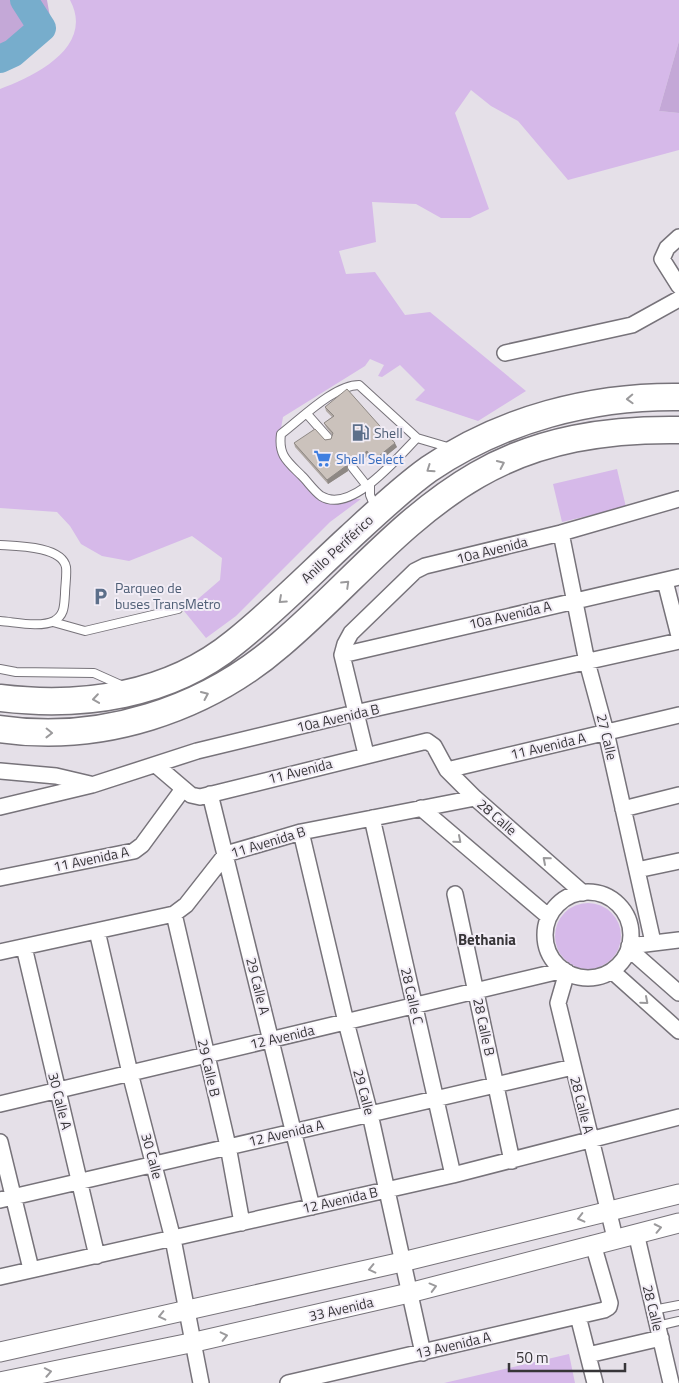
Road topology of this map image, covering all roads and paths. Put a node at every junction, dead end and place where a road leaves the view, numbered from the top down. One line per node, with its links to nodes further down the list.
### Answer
1 (679, 237): 2 (street)
2 (679, 286)
3 (679, 299): 4 (street)
4 (505, 353)
5 (679, 397): 10 (highway, Anillo Periférico, one-way to 10)
6 (307, 414): 8 (lane); 9 (lane); 12 (lane)
7 (679, 430): 31 (highway, one-way to 7)
8 (417, 438): 10 (lane); 12 (lane)
9 (329, 439)
10 (459, 451): 14 (highway, Anillo Periférico, one-way to 14)
11 (352, 467): 12 (lane)
12 (368, 486): 14 (lane)
13 (679, 499): 15 (street, 10a Avenida)
14 (376, 512): 27 (highway, Anillo Periférico, one-way to 27)
15 (561, 533): 18 (street, 27 Calle); 24 (street, 10a Avenida)
16 (0, 545): 21 (lane)
17 (672, 579): 18 (street, 10a Avenida A); 22 (street)
18 (573, 600): 24 (street, 10a Avenida A); 25 (street, 27 Calle)
19 (178, 609): 21 (lane)
20 (0, 621): 21 (lane)
21 (52, 622)
22 (679, 636)
23 (679, 641): 25 (street, 10a Avenida B)
24 (342, 655): 29 (street)
25 (587, 662): 29 (street, 10a Avenida B); 32 (street, 27 Calle)
26 (0, 669): 27 (lane)
27 (134, 692): 28 (highway, Anillo Periférico, one-way to 28)
28 (0, 698)
29 (355, 713): 34 (street); 35 (street, 10a Avenida B)
30 (679, 714): 32 (street, 11 Avenida A)
31 (0, 729)
32 (606, 732): 36 (street, 11 Avenida A); 45 (street, 27 Calle)
33 (418, 742): 34 (street, 11 Avenida); 36 (street, 28 Calle)
34 (366, 754): 40 (street, 11 Avenida)
35 (157, 766): 38 (street, 10a Avenida B); 39 (street)
36 (447, 770): 42 (street, 28 Calle)
37 (0, 771): 38 (street)
38 (92, 785): 43 (street, 10a Avenida B)
39 (183, 789): 40 (street, 11 Avenida); 51 (street, 11 Avenida A)
40 (210, 794): 48 (street, 29 Calle A)
41 (679, 795): 45 (street)
42 (474, 798): 44 (street, 11 Avenida B); 52 (street, 28 Calle, one-way to 42)
43 (0, 807)
44 (421, 808): 46 (street, 11 Avenida B); 57 (street, one-way to 57)
45 (623, 809): 50 (street, 27 Calle)
46 (372, 818): 47 (street, 11 Avenida B); 68 (street, 28 Calle C)
47 (301, 832): 48 (street, 11 Avenida B); 69 (street, 29 Calle)
48 (226, 854): 56 (street, 11 Avenida B); 71 (street, 29 Calle A)
49 (679, 861): 50 (street)
50 (637, 870): 54 (street, 27 Calle)
51 (0, 878)
52 (583, 893): 55 (street); 57 (street)
53 (455, 894): 66 (street, 28 Calle B)
54 (642, 896): 55 (street); 60 (street, 27 Calle)
55 (621, 908): 62 (street)
56 (174, 914): 58 (street); 72 (street, 29 Calle B)
57 (549, 917): 64 (street)
58 (97, 931): 61 (street); 74 (street, 30 Calle)
59 (679, 940): 60 (street)
60 (653, 942): 62 (street)
61 (24, 947): 63 (street); 76 (street, 30 Calle A)
62 (629, 948): 65 (street); 67 (street)
63 (0, 952)
64 (565, 971): 65 (street); 66 (street, 12 Avenida); 73 (street, 28 Calle A)
65 (612, 971): 70 (street, one-way to 70)
66 (476, 992): 68 (street, 12 Avenida); 75 (street, 28 Calle B)
67 (679, 993)
68 (414, 1006): 69 (street, 12 Avenida); 77 (street, 28 Calle C)
69 (346, 1022): 71 (street, 12 Avenida); 79 (street, 29 Calle)
70 (679, 1031)
71 (272, 1040): 72 (street, 12 Avenida); 81 (street, 29 Calle A)
72 (206, 1055): 74 (street, 12 Avenida); 84 (street, 29 Calle B)
73 (573, 1067): 75 (street, 12 Avenida A); 82 (street, 28 Calle A)
74 (130, 1073): 76 (street, 12 Avenida); 86 (street, 30 Calle)
75 (496, 1084): 77 (street, 12 Avenida A); 85 (street, 28 Calle B)
76 (58, 1090): 78 (street, 12 Avenida); 88 (street, 30 Calle A)
77 (435, 1098): 79 (street, 12 Avenida A); 87 (street, 28 Calle C)
78 (0, 1104)
79 (370, 1114): 81 (street, 12 Avenida A); 89 (street, 29 Calle)
80 (679, 1117): 82 (street, 12 Avenida B)
81 (294, 1130): 84 (street, 12 Avenida A); 92 (street, 29 Calle A)
82 (590, 1139): 85 (street, 12 Avenida B); 93 (street, 28 Calle A)
83 (0, 1142): 91 (street)
84 (228, 1146): 86 (street, 12 Avenida A); 94 (street, 29 Calle B)
85 (512, 1161): 87 (street, 12 Avenida B)
86 (154, 1162): 88 (street, 12 Avenida A); 98 (street, 30 Calle)
87 (453, 1175): 89 (street, 12 Avenida B)
88 (80, 1181): 91 (street, 12 Avenida A); 100 (street, 30 Calle A)
89 (388, 1189): 92 (street, 12 Avenida B); 101 (street, 29 Calle)
90 (679, 1194): 93 (street)
91 (7, 1198): 102 (street)
92 (312, 1207): 94 (street, 12 Avenida B)
93 (608, 1211): 97 (street, 28 Calle A); 101 (street, one-way to 101)
94 (242, 1223): 98 (street, 12 Avenida B)
95 (679, 1223): 96 (street, 33 Avenida, one-way to 95)
96 (636, 1233): 97 (street, 33 Avenida); 107 (street, 28 Calle)
97 (615, 1238): 99 (street, 33 Avenida)
98 (173, 1240): 100 (street, 12 Avenida B); 106 (street, 30 Calle)
99 (593, 1244): 104 (street, 33 Avenida, one-way to 99); 108 (street, 13 Avenida A)
100 (97, 1256): 102 (street, 12 Avenida B)
101 (402, 1262): 104 (street, 29 Calle); 106 (street, one-way to 106)
102 (31, 1269): 103 (street, 12 Avenida B)
103 (0, 1277)
104 (409, 1293): 111 (street, 33 Avenida, one-way to 104); 113 (street, 29 Calle)
105 (679, 1305): 107 (lane)
106 (188, 1310): 111 (street, 30 Calle); 112 (street, one-way to 112)
107 (653, 1310): 110 (street, 28 Calle)
108 (578, 1316): 113 (street, 13 Avenida A); 114 (street)
109 (679, 1321): 110 (lane)
110 (659, 1332): 114 (street); 119 (street, 28 Calle)
111 (195, 1342): 115 (street, 33 Avenida, one-way to 111); 116 (street, 30 Calle)
112 (0, 1352)
113 (423, 1353): 117 (street, 13 Avenida A)
114 (588, 1355): 118 (street)
115 (0, 1382)
116 (202, 1383)
117 (288, 1383)
118 (595, 1383)
119 (671, 1383)

